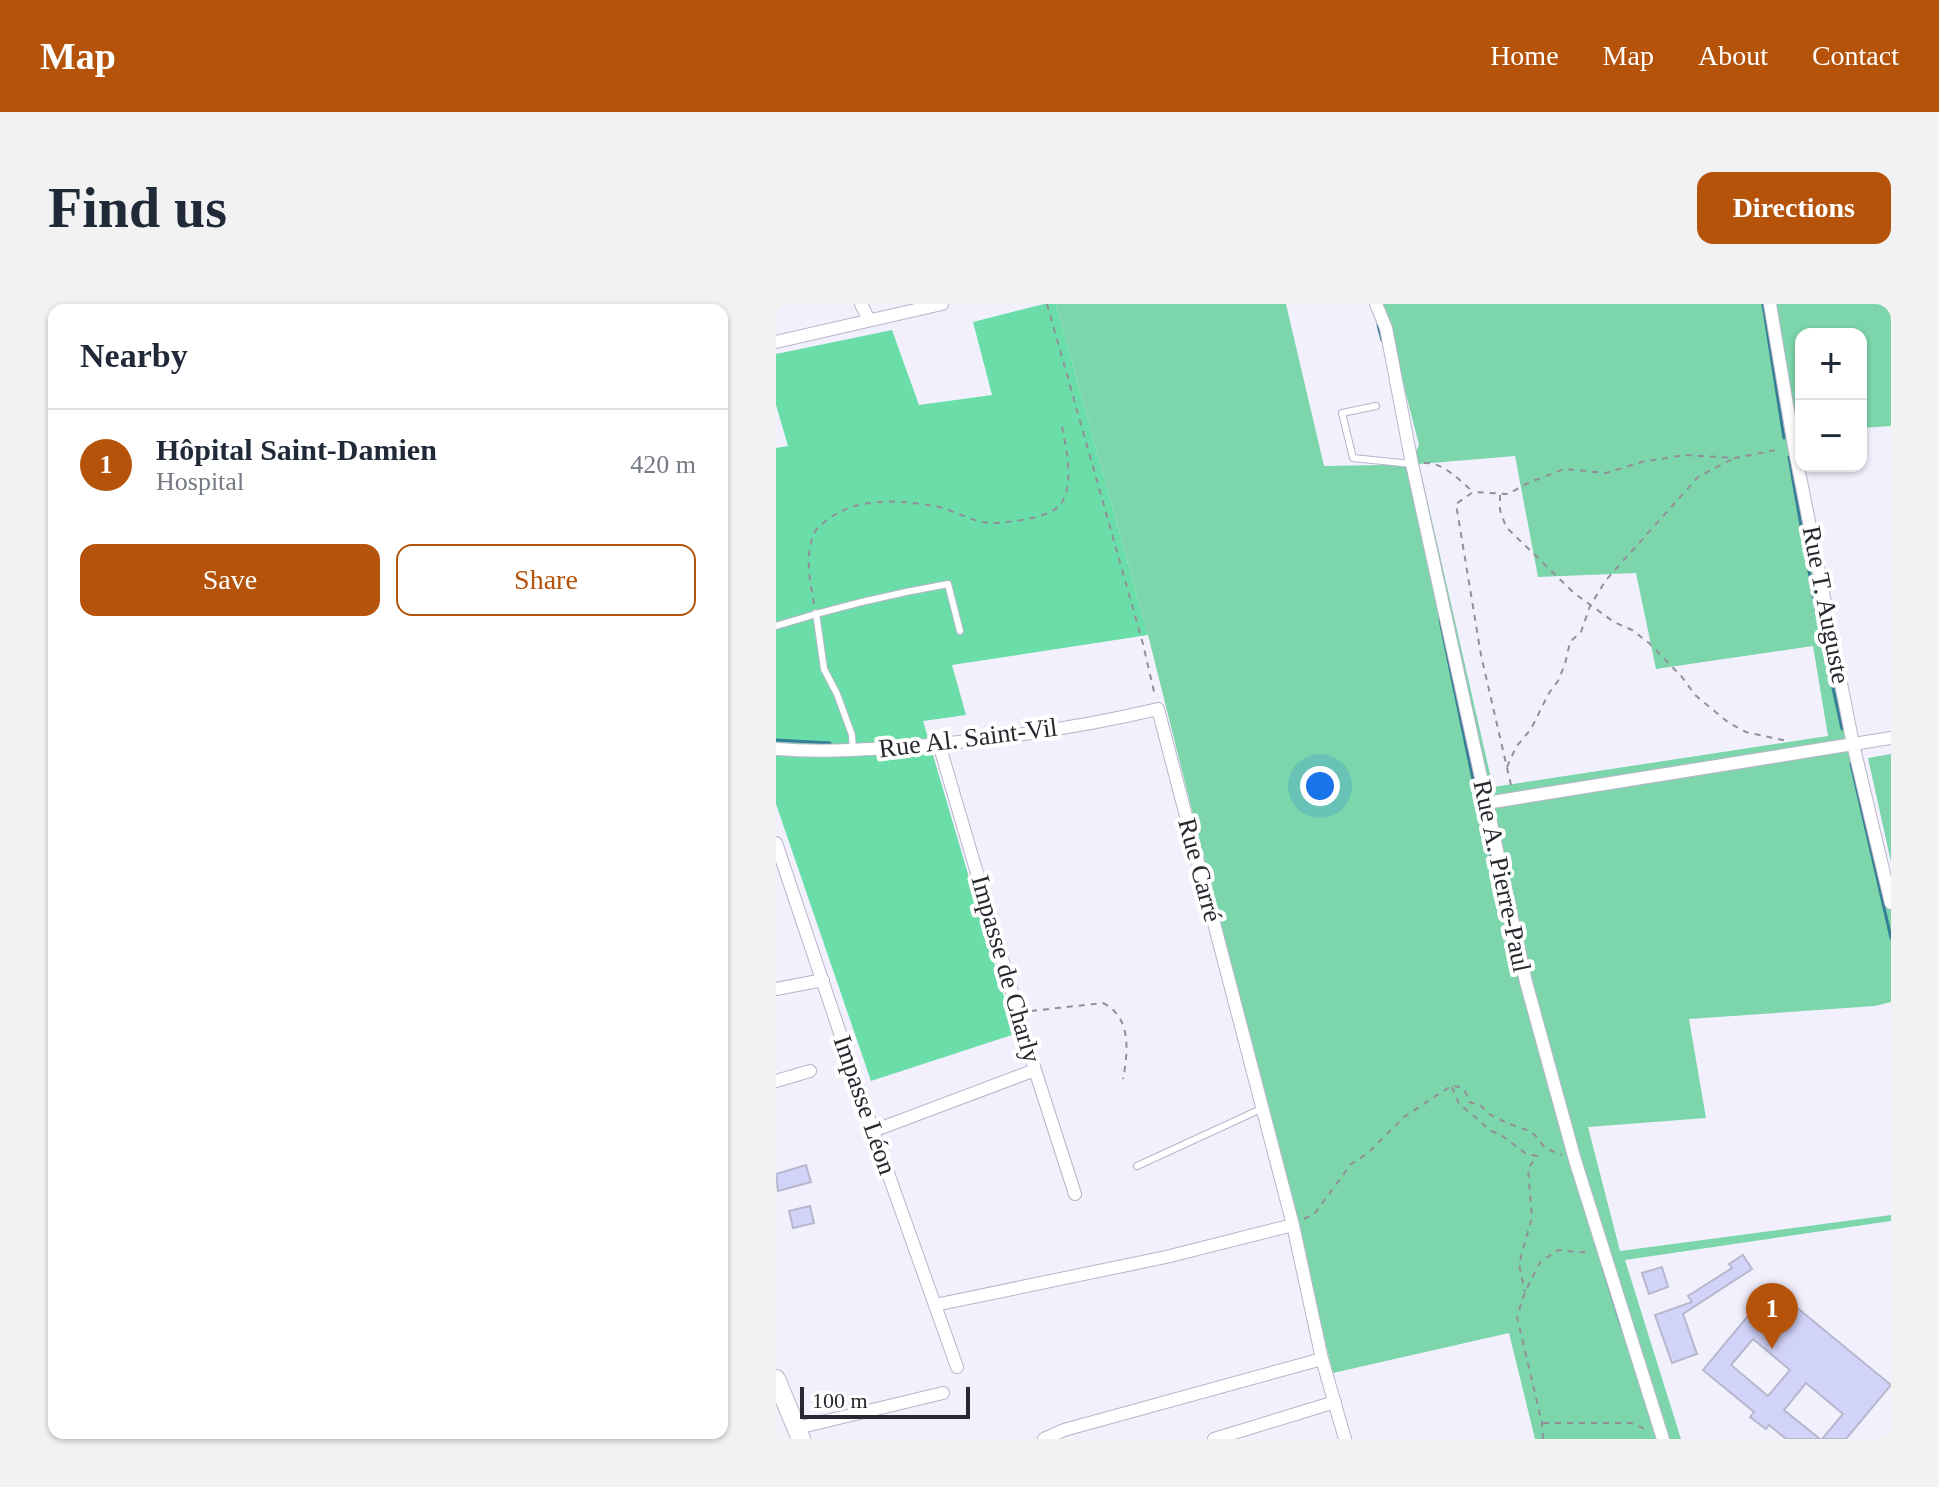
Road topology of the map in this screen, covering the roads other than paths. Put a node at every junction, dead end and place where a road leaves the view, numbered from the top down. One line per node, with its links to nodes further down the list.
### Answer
1 (861, 304): 5 (street)
2 (942, 304): 5 (street)
3 (1376, 304): 8 (street, Rue A. Pierre-Paul)
4 (1770, 304): 15 (street, Rue T. Auguste)
5 (869, 320): 6 (street)
6 (776, 342)
7 (1376, 406): 8 (lane)
8 (1412, 464): 18 (street, Rue A. Pierre-Paul)
9 (816, 613): 10 (lane); 11 (lane); 17 (lane)
10 (776, 626)
11 (960, 631)
12 (1158, 709): 14 (street, Rue Al. Saint-Vil); 26 (street, Rue Carré)
13 (1891, 738): 15 (street)
14 (939, 744): 17 (street, Rue Al. Saint-Vil); 23 (street, Impasse de Charly)
15 (1853, 744): 18 (street); 20 (street, Rue T. Auguste)
16 (776, 749): 17 (street, Rue Al. Saint-Vil)
17 (853, 752)
18 (1486, 803): 38 (street, Rue A. Pierre-Paul)
19 (776, 843): 21 (street, Impasse Léon)
20 (1891, 903)
21 (823, 980): 22 (street); 27 (street, Impasse Léon)
22 (776, 989)
23 (1035, 1070): 27 (street); 29 (street, Impasse de Charly)
24 (810, 1071): 25 (street)
25 (776, 1081)
26 (1262, 1108): 28 (lane); 30 (street, Rue Carré)
27 (873, 1131): 31 (street, Impasse Léon)
28 (1137, 1166)
29 (1075, 1194)
30 (1293, 1225): 31 (street); 32 (street, Rue Carré)
31 (935, 1305): 33 (street, Impasse Léon)
32 (1322, 1359): 36 (street, Rue Carré); 39 (street)
33 (957, 1367)
34 (776, 1379): 37 (main road)
35 (943, 1393): 37 (street)
36 (1335, 1402): 40 (street); 41 (street, Rue Carré)
37 (799, 1434)
38 (1663, 1438)
39 (1044, 1439)
40 (1214, 1439)
41 (1345, 1439)

